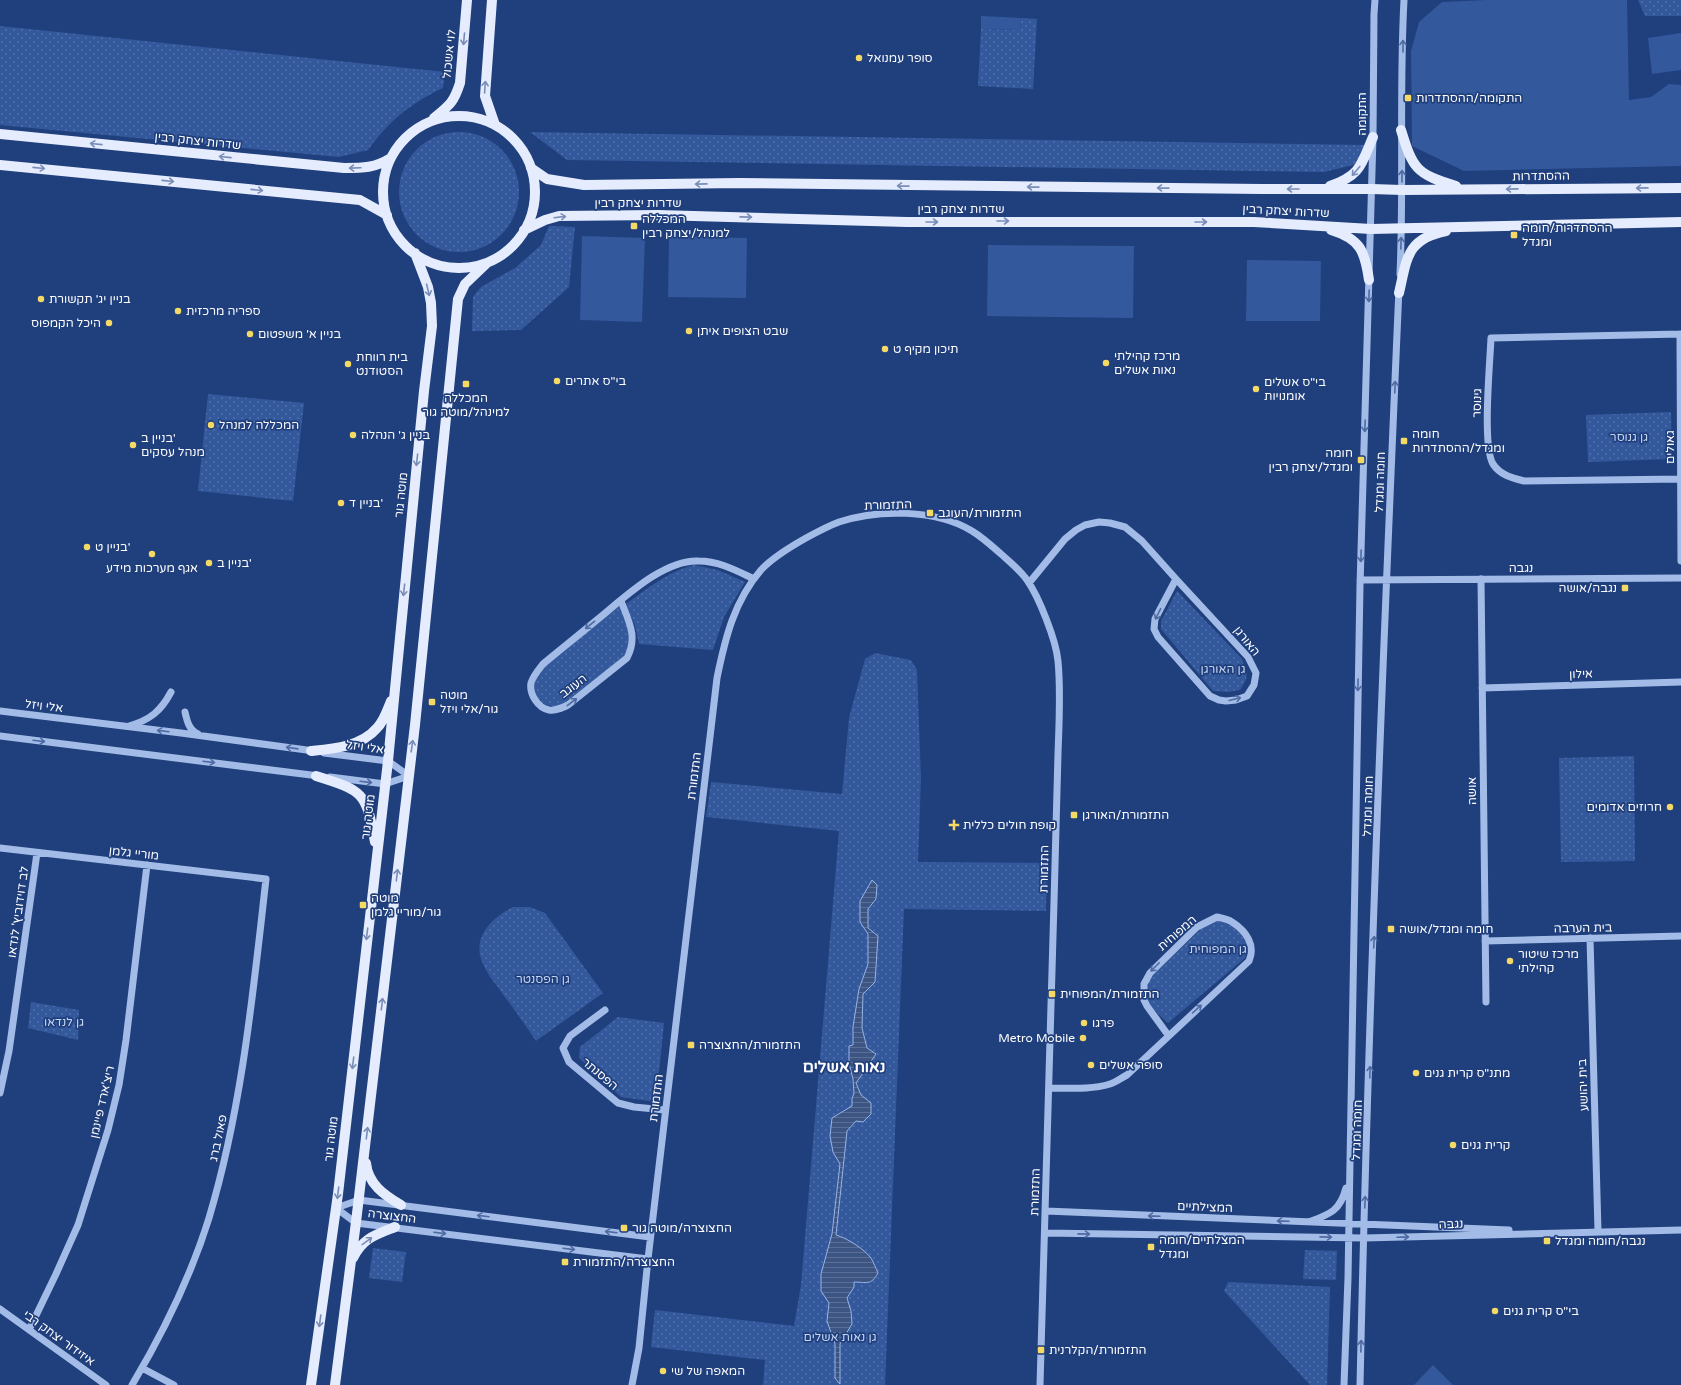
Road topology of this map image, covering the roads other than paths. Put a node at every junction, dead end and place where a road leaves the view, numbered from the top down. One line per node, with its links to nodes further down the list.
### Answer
1 (468, 0): 5 (main road, לוי אשכול, one-way to 5)
2 (492, 0): 6 (main road, one-way to 2)
3 (1375, 0): 9 (street, התקומה)
4 (1404, 0): 7 (street, one-way to 4)
5 (429, 122): 6 (main road); 10 (main road)
6 (495, 125): 12 (main road)
7 (1401, 130): 16 (street, one-way to 7); 17 (main road)
8 (0, 134): 10 (main road, שדרות יצחק רבין, one-way to 8)
9 (1373, 137): 14 (main road, one-way to 14); 15 (street, התקומה)
10 (391, 158): 18 (main road)
11 (0, 165): 18 (main road, one-way to 18)
12 (530, 168): 14 (main road, שדרות יצחק רבין, one-way to 12); 24 (main road)
13 (1681, 188): 17 (main road, ההסתדרות, one-way to 17)
14 (1321, 189): 15 (main road, שדרות יצחק רבין)
15 (1372, 189): 16 (main road, שדרות יצחק רבין); 23 (street, התקומה)
16 (1402, 190): 17 (main road, ההסתדרות); 22 (street)
17 (1466, 190)
18 (387, 215): 25 (main road)
19 (1681, 222): 21 (main road)
20 (1313, 226): 23 (main road, שדרות יצחק רבין); 24 (main road, שדרות יצחק רבין, one-way to 20); 27 (main road)
21 (1471, 227): 22 (main road); 28 (main road)
22 (1402, 228): 23 (main road, שדרות יצחק רבין); 28 (street, חומה ומגדל, one-way to 22)
23 (1371, 229): 27 (street, חומה ומגדל)
24 (524, 230): 26 (main road)
25 (414, 253): 26 (main road); 43 (main road, מוטה גור, one-way to 43)
26 (487, 263): 52 (main road, one-way to 26)
27 (1369, 280): 36 (street, חומה ומגדל, one-way to 36)
28 (1399, 293): 37 (street, חומה ומגדל, one-way to 28)
29 (1681, 334): 30 (street, גאולים); 30 (street, גינוסר)
30 (1681, 479): 31 (street, גאולים)
31 (1681, 561)
32 (1681, 578): 35 (street, נגבה)
33 (754, 579): 38 (street, התזמורת); 39 (street, העוגב); 67 (street, התזמורת)
34 (1176, 579): 34 (street, האורגן, one-way to 34); 38 (street, האורגן)
35 (1481, 579): 37 (street, נגבה); 41 (street, אושה)
36 (1360, 580): 37 (street, נגבה); 69 (street, חומה ומגדל, one-way to 69)
37 (1387, 580): 77 (street, חומה ומגדל, one-way to 37)
38 (1029, 583): 65 (street, התזמורת)
39 (621, 601): 39 (street, העוגב, one-way to 39)
40 (1681, 682): 41 (street, אילון)
41 (1482, 688): 61 (street, אושה)
42 (171, 692): 46 (street)
43 (395, 692): 49 (main road); 50 (main road, מוטה גור)
44 (0, 712): 46 (street, אלי ויזל)
45 (185, 712): 47 (street)
46 (127, 726): 47 (street, אלי ויזל, one-way to 46)
47 (200, 735): 49 (street, אלי ויזל, one-way to 47)
48 (0, 736): 51 (street, one-way to 51)
49 (311, 751): 50 (street, אלי ויזל)
50 (388, 761): 52 (street, אלי ויזל); 53 (main road, מוטה גור)
51 (316, 776): 53 (street, one-way to 53); 56 (main road)
52 (409, 776): 53 (street); 68 (main road, one-way to 52)
53 (385, 784): 56 (main road, מוטה גור)
54 (0, 848): 55 (street, מוריי גלמן)
55 (37, 853): 57 (street, מוריי גלמן); 66 (street, לב דוידוביץ' לנדאו)
56 (377, 854): 72 (main road, מוטה גור, one-way to 72)
57 (147, 865): 58 (street, מוריי גלמן); 89 (street, ריצ'ארד פיינמן)
58 (266, 879): 90 (street, פאול ברג)
59 (1681, 936): 60 (street, בית הערבה)
60 (1590, 938): 61 (street, בית הערבה); 80 (street, בית יהושע)
61 (1485, 941): 62 (street, אושה)
62 (1486, 1002)
63 (605, 1010): 67 (street, הפסנתר)
64 (1168, 1035): 64 (street, המפוחית, one-way to 64); 65 (street, המפוחית)
65 (1049, 1088): 73 (street, התזמורת)
66 (0, 1092)
67 (665, 1110): 83 (street, התזמורת)
68 (364, 1152): 70 (main road); 71 (main road)
69 (1348, 1176): 74 (street); 76 (street, חומה ומגדל)
70 (359, 1200): 71 (street, החצוצרה); 72 (street, החצוצרה); 75 (main road)
71 (401, 1205): 83 (street, החצוצרה, one-way to 71)
72 (336, 1208): 75 (street, החצוצרה); 94 (main road, מוטה גור, one-way to 94)
73 (1046, 1211): 74 (street, המצילתיים, one-way to 73); 81 (street, התזמורת)
74 (1307, 1222): 76 (street, המצילתיים)
75 (356, 1223): 78 (street, החצוצרה); 87 (main road)
76 (1349, 1224): 77 (street, המצילתיים); 84 (street, חומה ומגדל)
77 (1364, 1224): 82 (street, נגבה); 85 (street, חומה ומגדל)
78 (395, 1228): 86 (street, החצוצרה, one-way to 86); 87 (main road, one-way to 78)
79 (1681, 1230): 80 (street, נגבה)
80 (1598, 1231): 82 (street, נגבה)
81 (1045, 1233): 84 (street, one-way to 84); 97 (street, התזמורת)
82 (1538, 1233): 85 (street, נגבה, one-way to 82)
83 (650, 1237): 86 (street, התזמורת)
84 (1348, 1238): 85 (street); 98 (street, חומה ומגדל)
85 (1364, 1238): 99 (street, חומה ומגדל, one-way to 85)
86 (648, 1259): 96 (street, התזמורת)
87 (350, 1265): 95 (main road)
88 (0, 1309): 89 (street, איזידור יצחק רבי)
89 (29, 1330): 91 (street, איזידור יצחק רבי)
90 (142, 1368): 92 (street, פאול ברג); 93 (street)
91 (106, 1385)
92 (132, 1385)
93 (174, 1385)
94 (311, 1385)
95 (335, 1385)
96 (632, 1385)
97 (1040, 1385)
98 (1344, 1385)
99 (1360, 1385)

